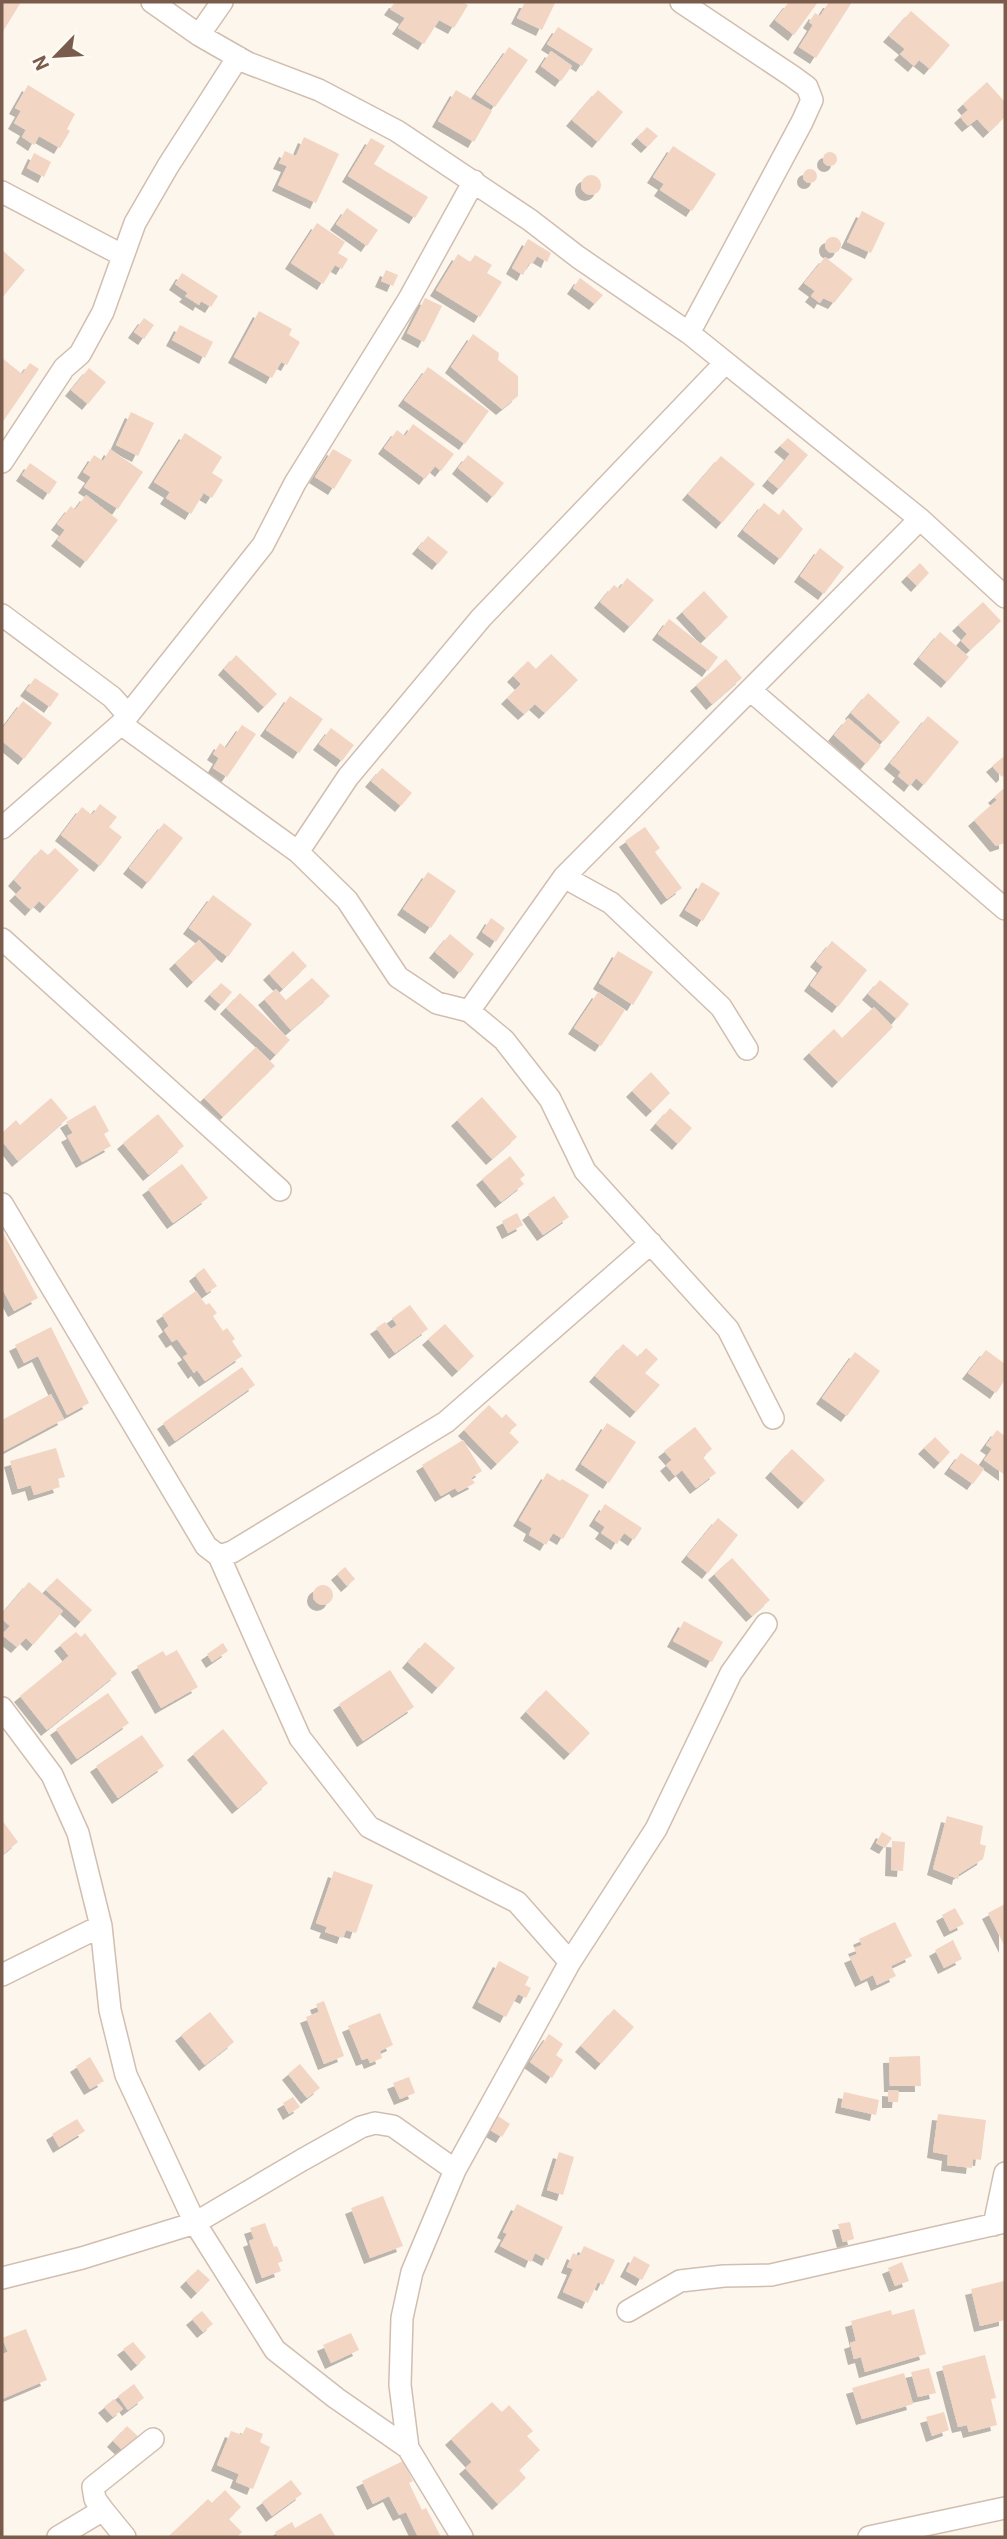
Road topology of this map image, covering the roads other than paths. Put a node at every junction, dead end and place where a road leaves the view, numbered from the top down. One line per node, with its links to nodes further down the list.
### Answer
1 (152, 2): 4 (street)
2 (222, 2): 4 (street)
3 (681, 2): 9 (street)
4 (199, 35): 5 (street)
5 (238, 57): 6 (street); 8 (street)
6 (474, 181): 9 (street); 16 (street)
7 (2, 192): 8 (street)
8 (122, 254): 11 (street)
9 (689, 333): 10 (street)
10 (725, 363): 12 (street); 18 (street)
11 (2, 462)
12 (920, 519): 13 (street); 15 (street)
13 (1005, 597)
14 (2, 615): 16 (street)
15 (750, 690): 19 (street); 20 (street)
16 (125, 720): 17 (street); 18 (street)
17 (2, 828)
18 (298, 852): 22 (street)
19 (564, 877): 22 (street); 23 (street)
20 (1005, 909)
21 (2, 939): 24 (street)
22 (469, 1012): 26 (street)
23 (747, 1049)
24 (280, 1190)
25 (2, 1204): 28 (street)
26 (650, 1243): 27 (street); 28 (street)
27 (773, 1418)
28 (219, 1556): 32 (street)
29 (766, 1624): 32 (street)
30 (2, 1708): 31 (street)
31 (101, 1926): 33 (street); 36 (street)
32 (570, 1962): 34 (street)
33 (2, 1975)
34 (455, 2170): 36 (street); 41 (street)
35 (1005, 2173): 37 (street)
36 (195, 2223): 38 (street); 41 (street)
37 (1000, 2223): 39 (street)
38 (2, 2278)
39 (628, 2311)
40 (153, 2439): 43 (street)
41 (408, 2448): 47 (street)
42 (1005, 2508): 44 (street)
43 (103, 2510): 45 (street); 46 (street)
44 (958, 2528): 48 (street)
45 (58, 2537)
46 (125, 2537)
47 (462, 2537)
48 (869, 2537)

